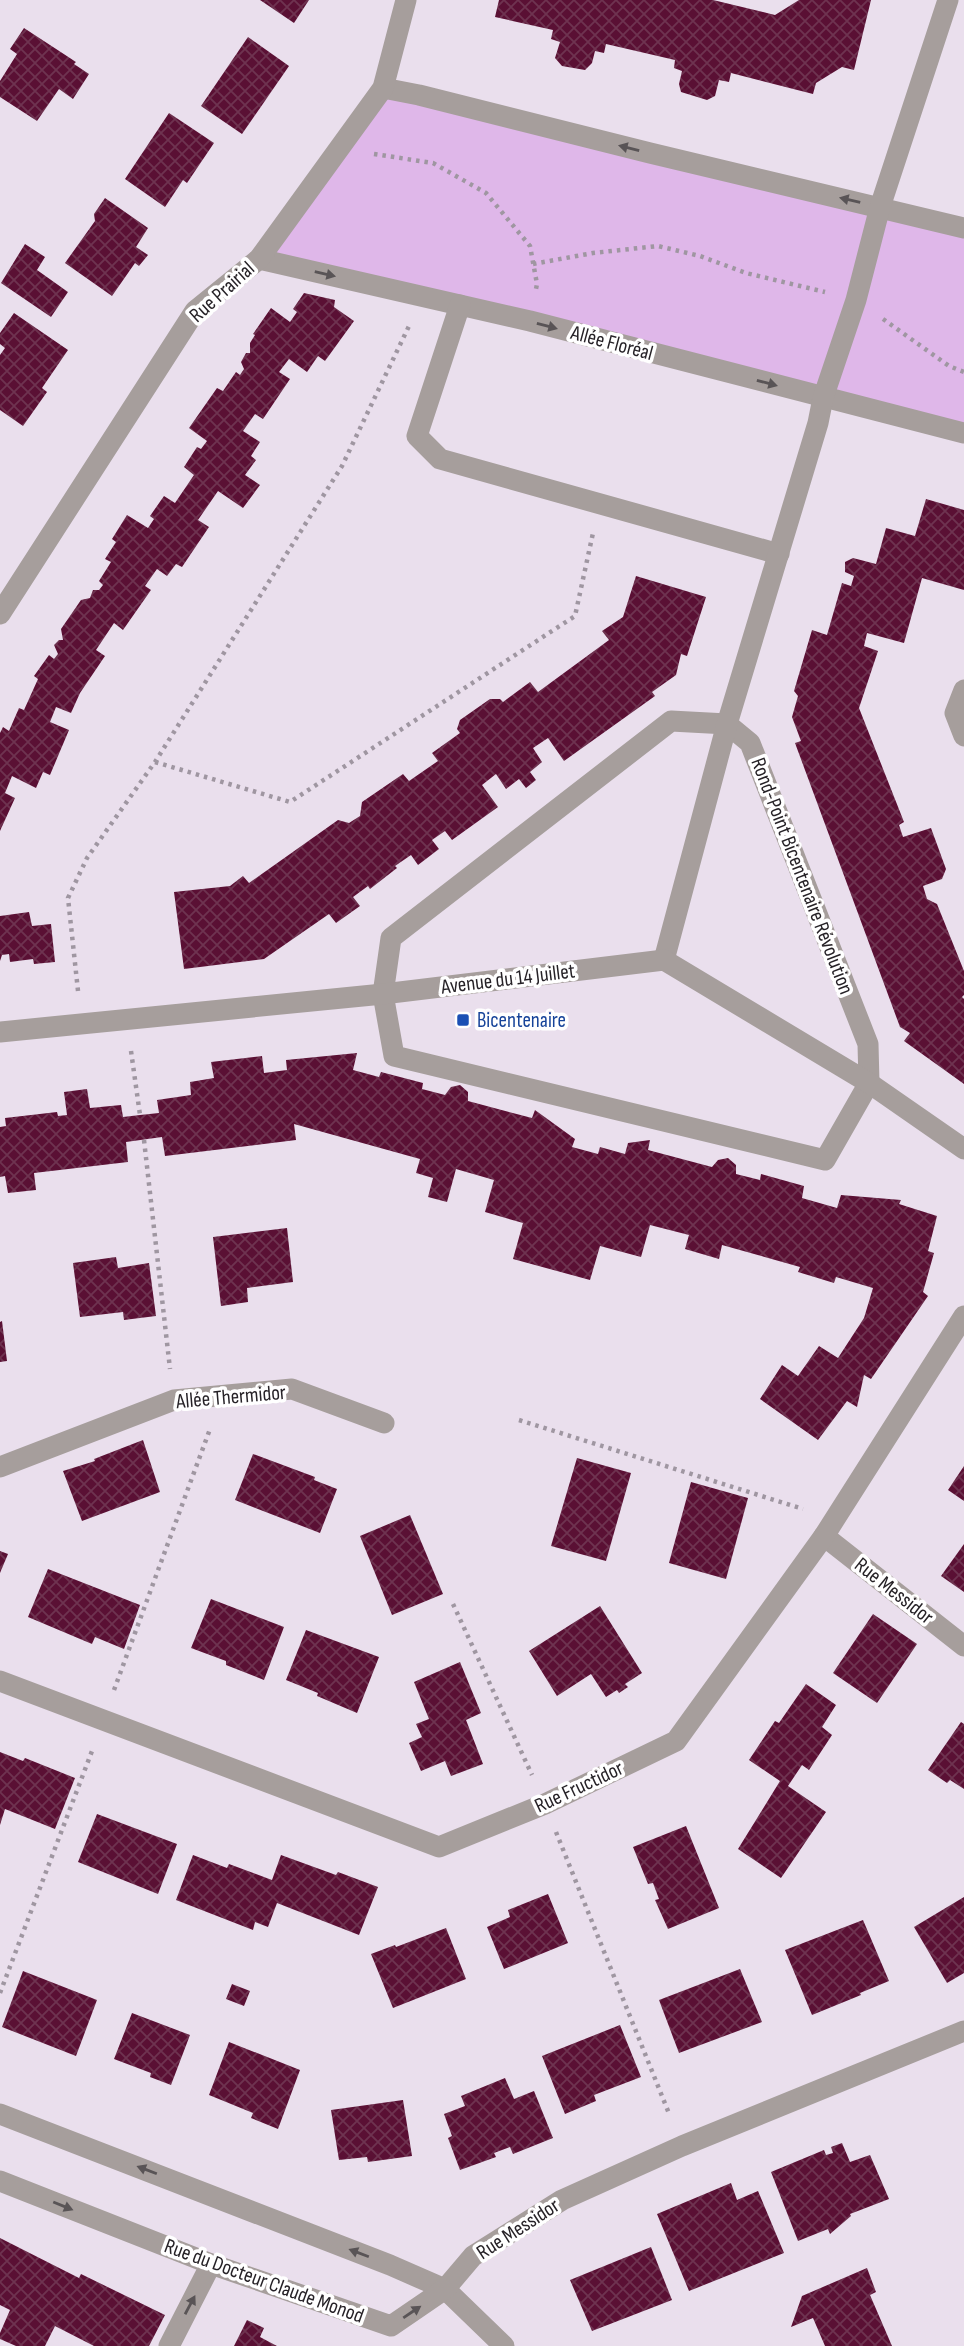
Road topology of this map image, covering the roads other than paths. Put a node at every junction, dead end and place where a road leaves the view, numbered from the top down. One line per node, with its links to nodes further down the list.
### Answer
1 (405, 0): 3 (street, Rue Prairial)
2 (948, 0): 4 (street)
3 (383, 88): 4 (street, one-way to 3); 6 (street, Rue Prairial)
4 (880, 207): 5 (street); 8 (street)
5 (964, 228)
6 (259, 258): 7 (street, Allée Floréal, one-way to 7); 11 (street, Rue Prairial)
7 (460, 305): 8 (street, Allée Floréal, one-way to 8); 10 (street)
8 (823, 398): 9 (street, Allée Floréal); 10 (street)
9 (964, 433)
10 (779, 554): 13 (street)
11 (0, 614)
12 (964, 690): 14 (street)
13 (727, 724): 15 (street); 16 (street); 18 (street, Rond-Point Bicentenaire Révolution)
14 (964, 736)
15 (664, 960): 16 (street, Avenue du 14 Juillet); 18 (street)
16 (383, 994): 17 (street, Avenue du 14 Juillet); 18 (street)
17 (0, 1032)
18 (869, 1083): 19 (street)
19 (964, 1149)
20 (964, 1316): 23 (street, Rue Fructidor)
21 (384, 1423): 22 (street, Allée Thermidor)
22 (0, 1467)
23 (830, 1528): 24 (street, Rue Messidor); 25 (street, Rue Fructidor)
24 (964, 1646)
25 (0, 1681)
26 (964, 2031): 30 (street, Rue Messidor)
27 (0, 2114): 30 (street, one-way to 27)
28 (0, 2180): 29 (street, Rue du Docteur Claude Monod, one-way to 29)
29 (212, 2264): 30 (street, Rue du Docteur Claude Monod, one-way to 30); 31 (street, one-way to 29)
30 (444, 2289): 32 (street)
31 (169, 2346)
32 (504, 2346)

